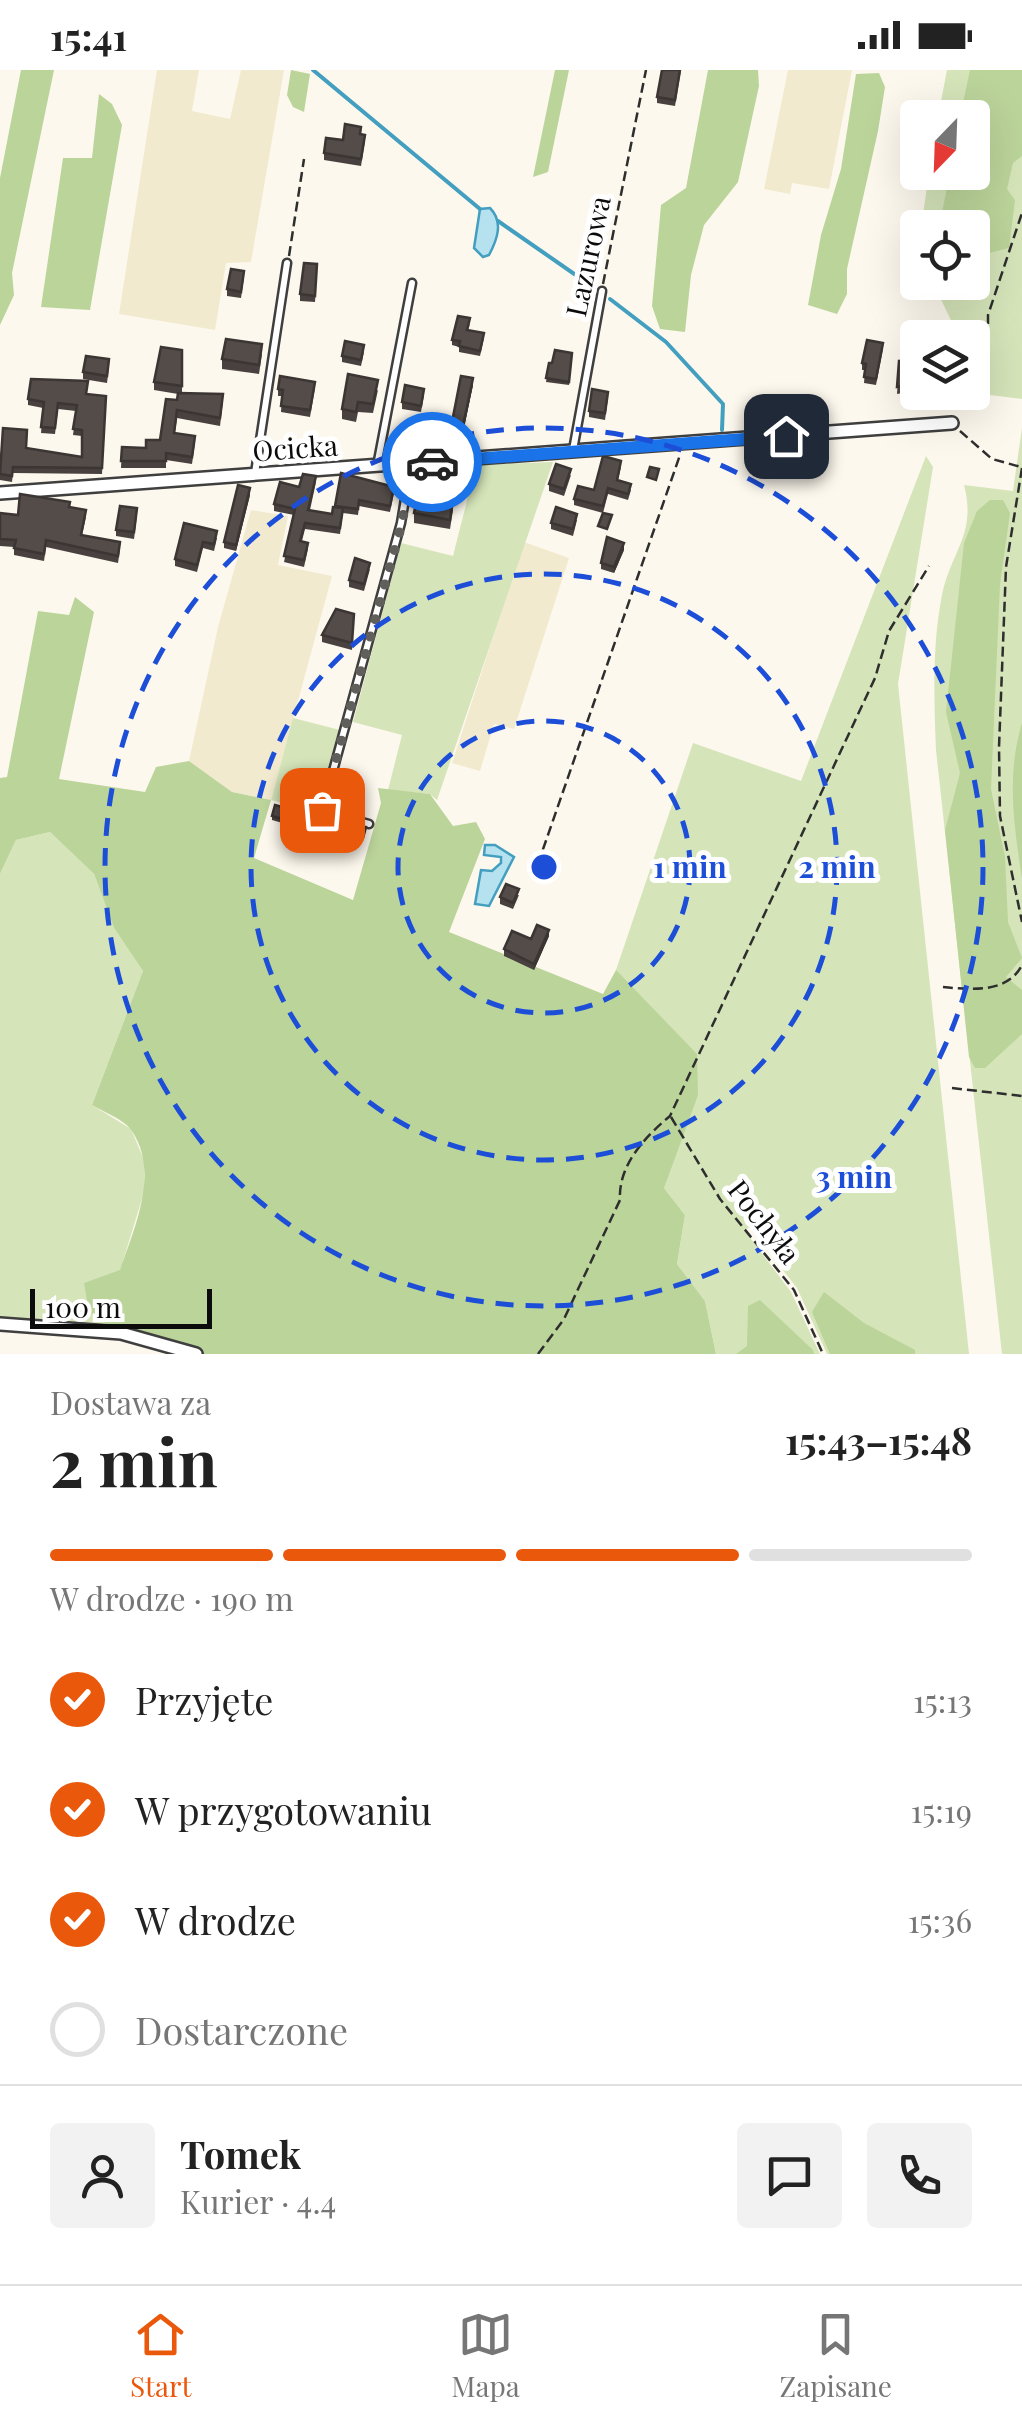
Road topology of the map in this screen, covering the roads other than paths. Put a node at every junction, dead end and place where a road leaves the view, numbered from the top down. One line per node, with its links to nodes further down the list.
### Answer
1 (288, 263): 8 (lane)
2 (412, 283): 7 (lane)
3 (602, 290): 5 (lane, Lazurowa)
4 (952, 424): 5 (street, Ocicka)
5 (572, 452): 6 (street, Ocicka)
6 (411, 463): 7 (street, Ocicka); 10 (lane)
7 (377, 466): 8 (street, Ocicka)
8 (254, 474): 9 (street, Ocicka)
9 (0, 493)
10 (369, 824)
11 (0, 1324): 12 (street)
12 (194, 1354)

